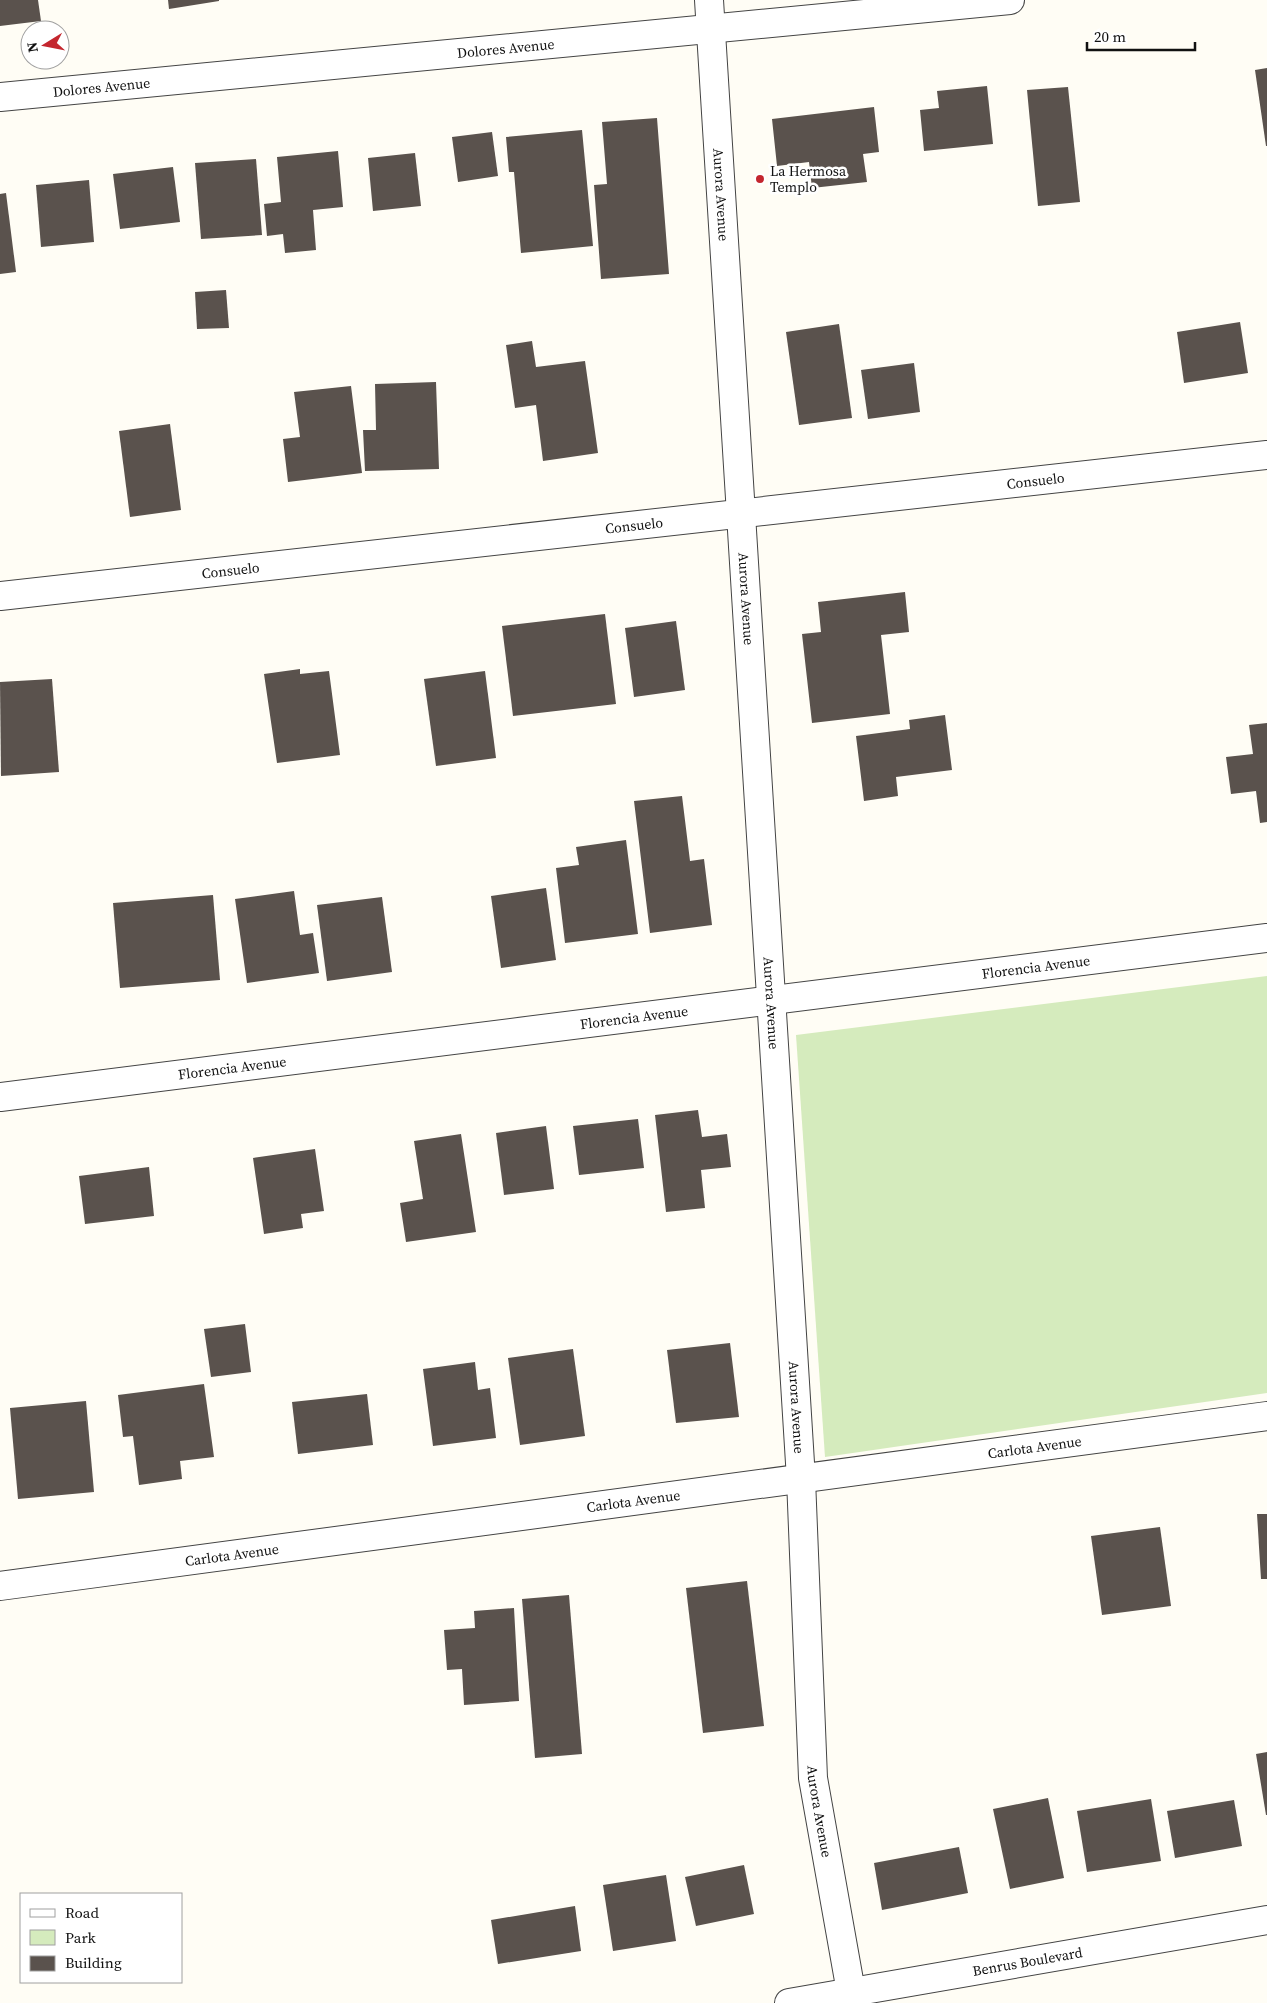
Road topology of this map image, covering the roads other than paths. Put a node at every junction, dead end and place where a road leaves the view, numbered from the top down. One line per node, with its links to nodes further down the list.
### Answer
1 (708, 0): 3 (street, Aurora Avenue)
2 (1010, 0): 3 (street, Dolores Avenue)
3 (710, 28): 4 (street, Dolores Avenue); 6 (street, Aurora Avenue)
4 (0, 97)
5 (1267, 456): 6 (street, Consuelo)
6 (739, 514): 7 (street, Consuelo); 9 (street, Aurora Avenue)
7 (0, 596)
8 (1267, 938): 9 (street, Florencia Avenue)
9 (772, 999): 10 (street, Florencia Avenue); 12 (street, Aurora Avenue)
10 (0, 1097)
11 (1267, 1416): 12 (street, Carlota Avenue)
12 (801, 1479): 13 (street, Carlota Avenue); 15 (street, Aurora Avenue)
13 (0, 1586)
14 (1267, 1920): 15 (street, Benrus Boulevard)
15 (853, 1998): 16 (street, Benrus Boulevard)
16 (789, 2003)

